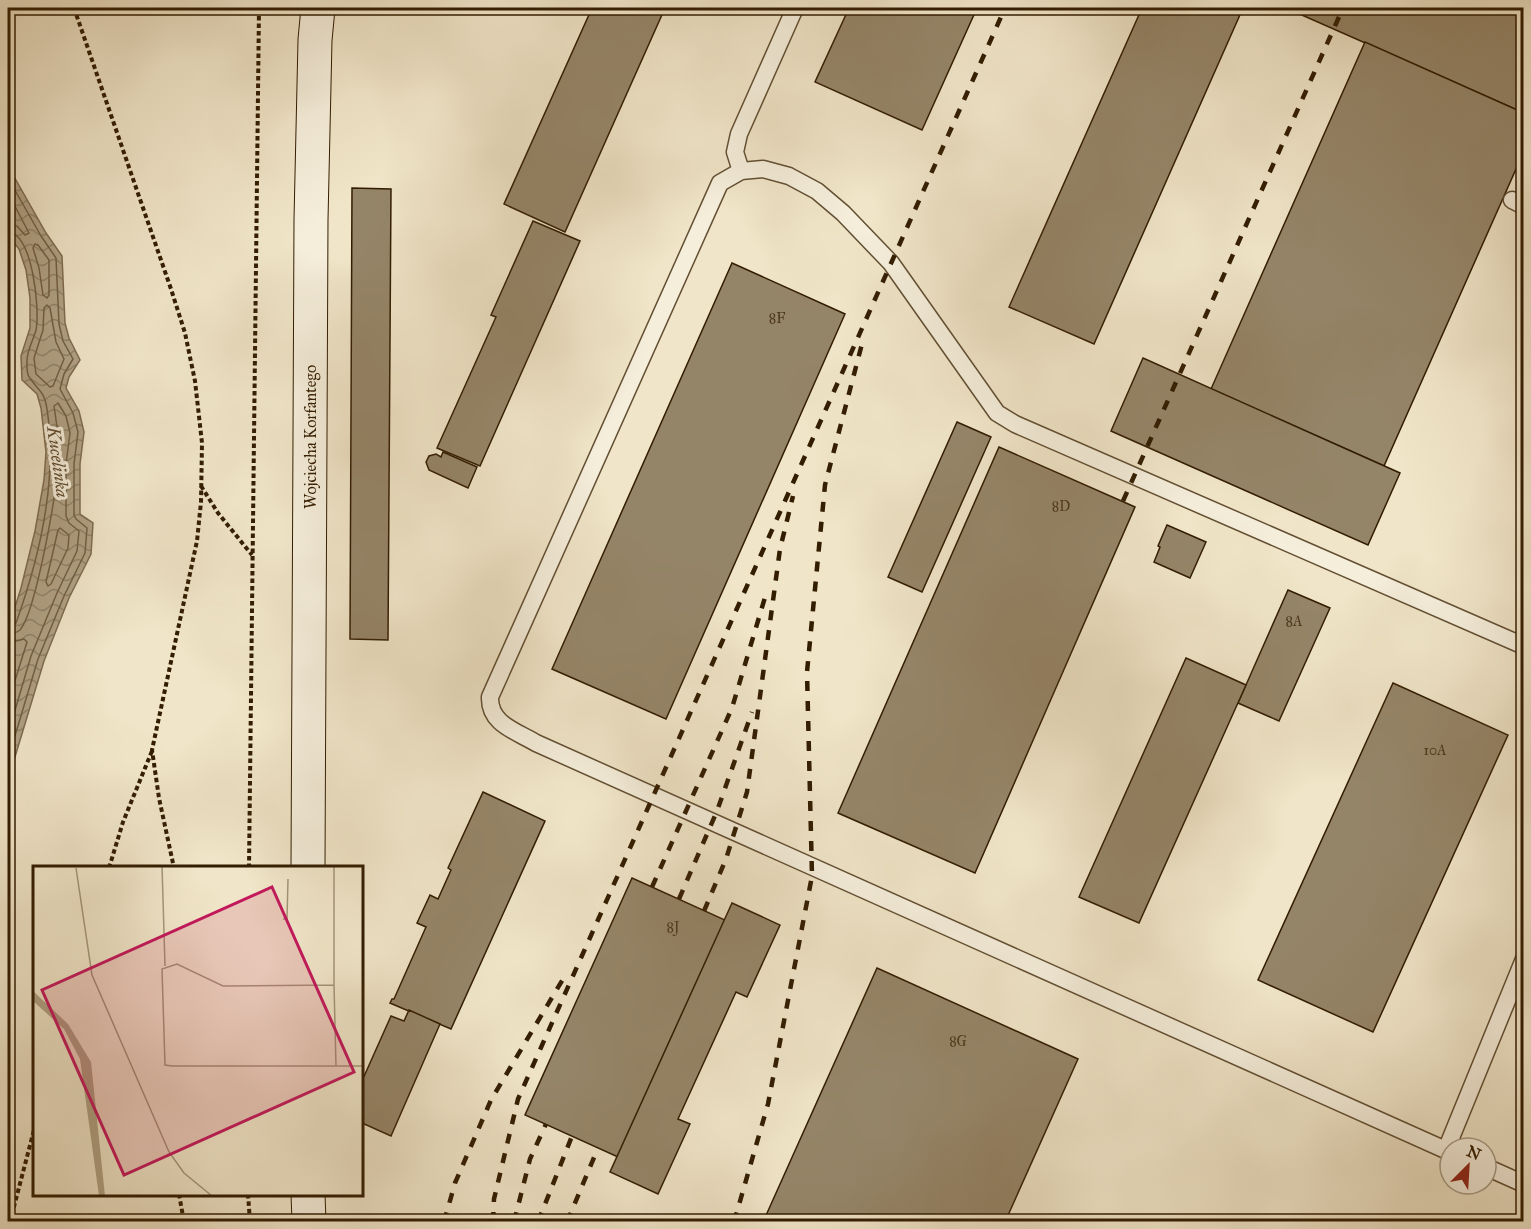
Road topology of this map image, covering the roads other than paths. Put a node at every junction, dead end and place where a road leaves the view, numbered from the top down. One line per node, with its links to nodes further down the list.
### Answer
1 (318, 8): 5 (street, Wojciecha Korfantego)
2 (795, 8): 3 (lane)
3 (741, 171): 4 (lane); 8 (lane)
4 (1524, 646)
5 (308, 866)
6 (1524, 959): 7 (lane)
7 (1454, 1136)
8 (1438, 1147)
9 (1498, 1172): 10 (lane)
10 (1524, 1184)
11 (309, 1196): 12 (street)
12 (309, 1221)

